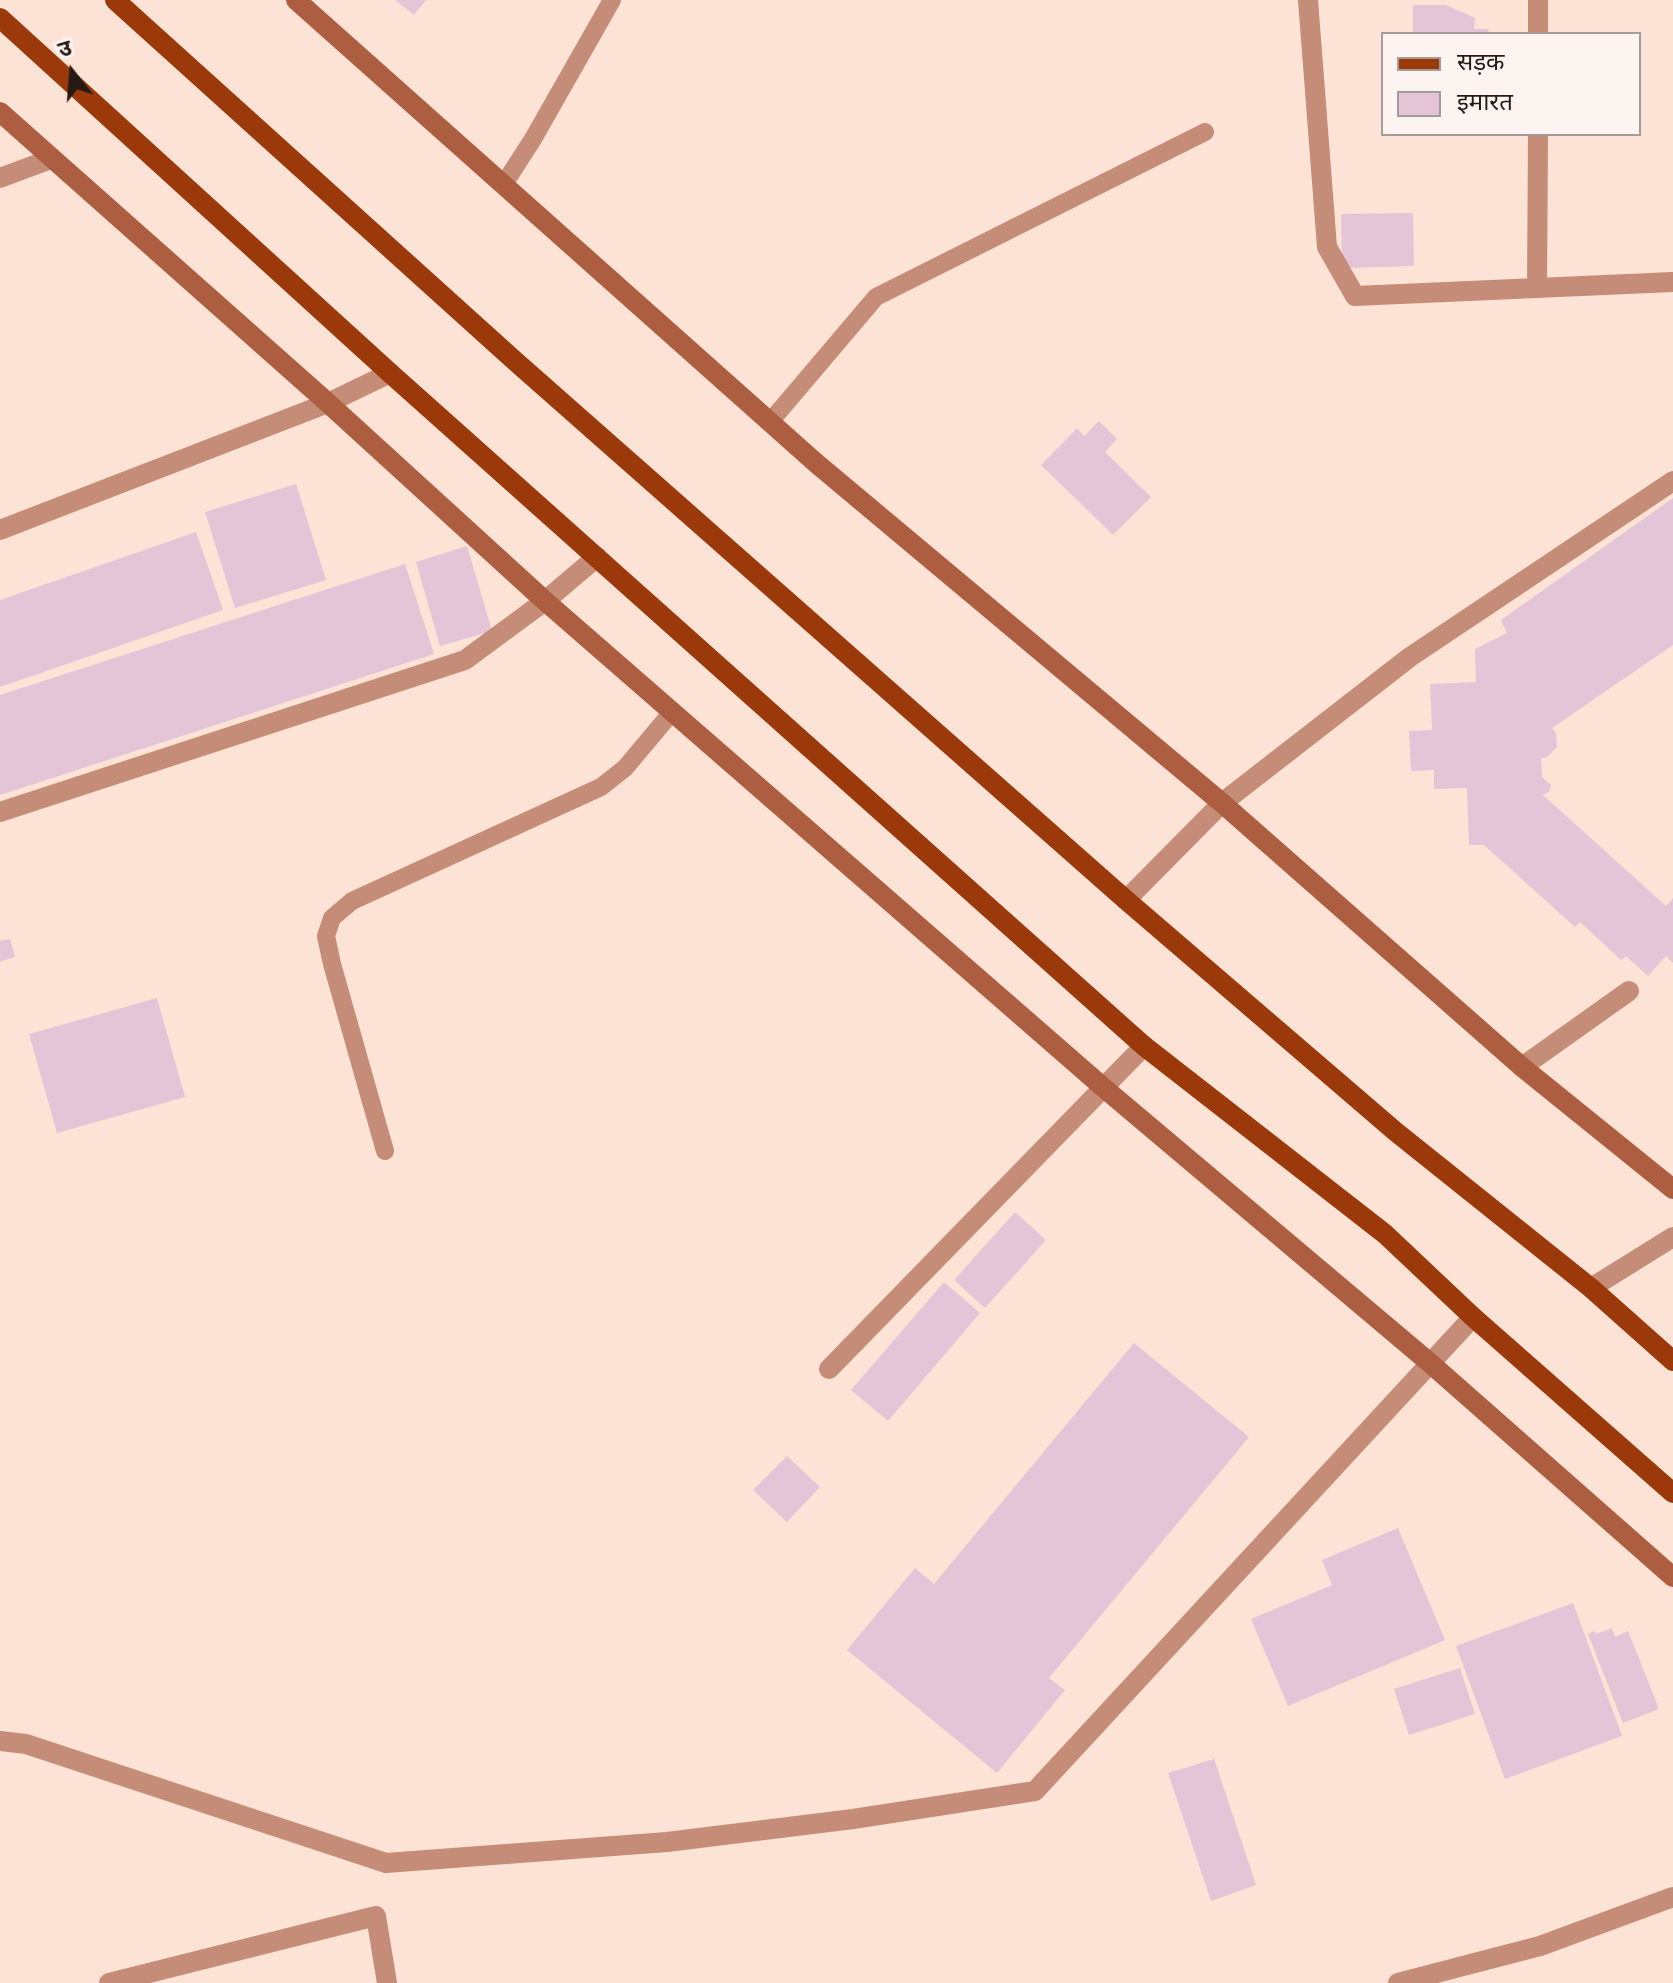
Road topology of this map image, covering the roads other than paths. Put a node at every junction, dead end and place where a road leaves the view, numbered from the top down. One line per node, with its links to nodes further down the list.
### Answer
1 (115, 0): 26 (main road)
2 (296, 0): 13 (street)
3 (612, 0): 13 (lane)
4 (1308, 0): 15 (street)
5 (1538, 0): 7 (street)
6 (0, 18): 16 (main road)
7 (1538, 32)
8 (0, 112): 11 (street)
9 (1205, 132): 18 (lane)
10 (1538, 136): 15 (street)
11 (51, 159): 12 (street); 17 (street)
12 (0, 178)
13 (504, 184): 18 (street)
14 (1673, 282): 15 (street)
15 (1537, 288)
16 (390, 373): 17 (street); 21 (main road)
17 (328, 403): 20 (street); 22 (street)
18 (770, 422): 24 (street)
19 (1673, 481): 24 (street)
20 (0, 530)
21 (597, 557): 22 (street); 28 (main road)
22 (545, 601): 23 (street); 25 (street)
23 (672, 712): 30 (street); 31 (lane)
24 (1222, 803): 26 (street); 29 (street)
25 (0, 812)
26 (1126, 900): 34 (main road)
27 (1629, 991): 29 (street)
28 (1144, 1046): 30 (street); 35 (main road)
29 (1522, 1067): 32 (street)
30 (1104, 1088): 37 (street); 38 (street)
31 (385, 1151)
32 (1673, 1189)
33 (1673, 1237): 34 (street)
34 (1591, 1288): 36 (main road)
35 (1473, 1317): 37 (street); 39 (main road)
36 (1673, 1361)
37 (1430, 1363): 40 (street); 41 (street)
38 (829, 1369)
39 (1673, 1493)
40 (1673, 1577)
41 (0, 1741)
42 (1673, 1897): 45 (street)
43 (109, 1983): 44 (street)
44 (387, 1983)
45 (1398, 1983)

